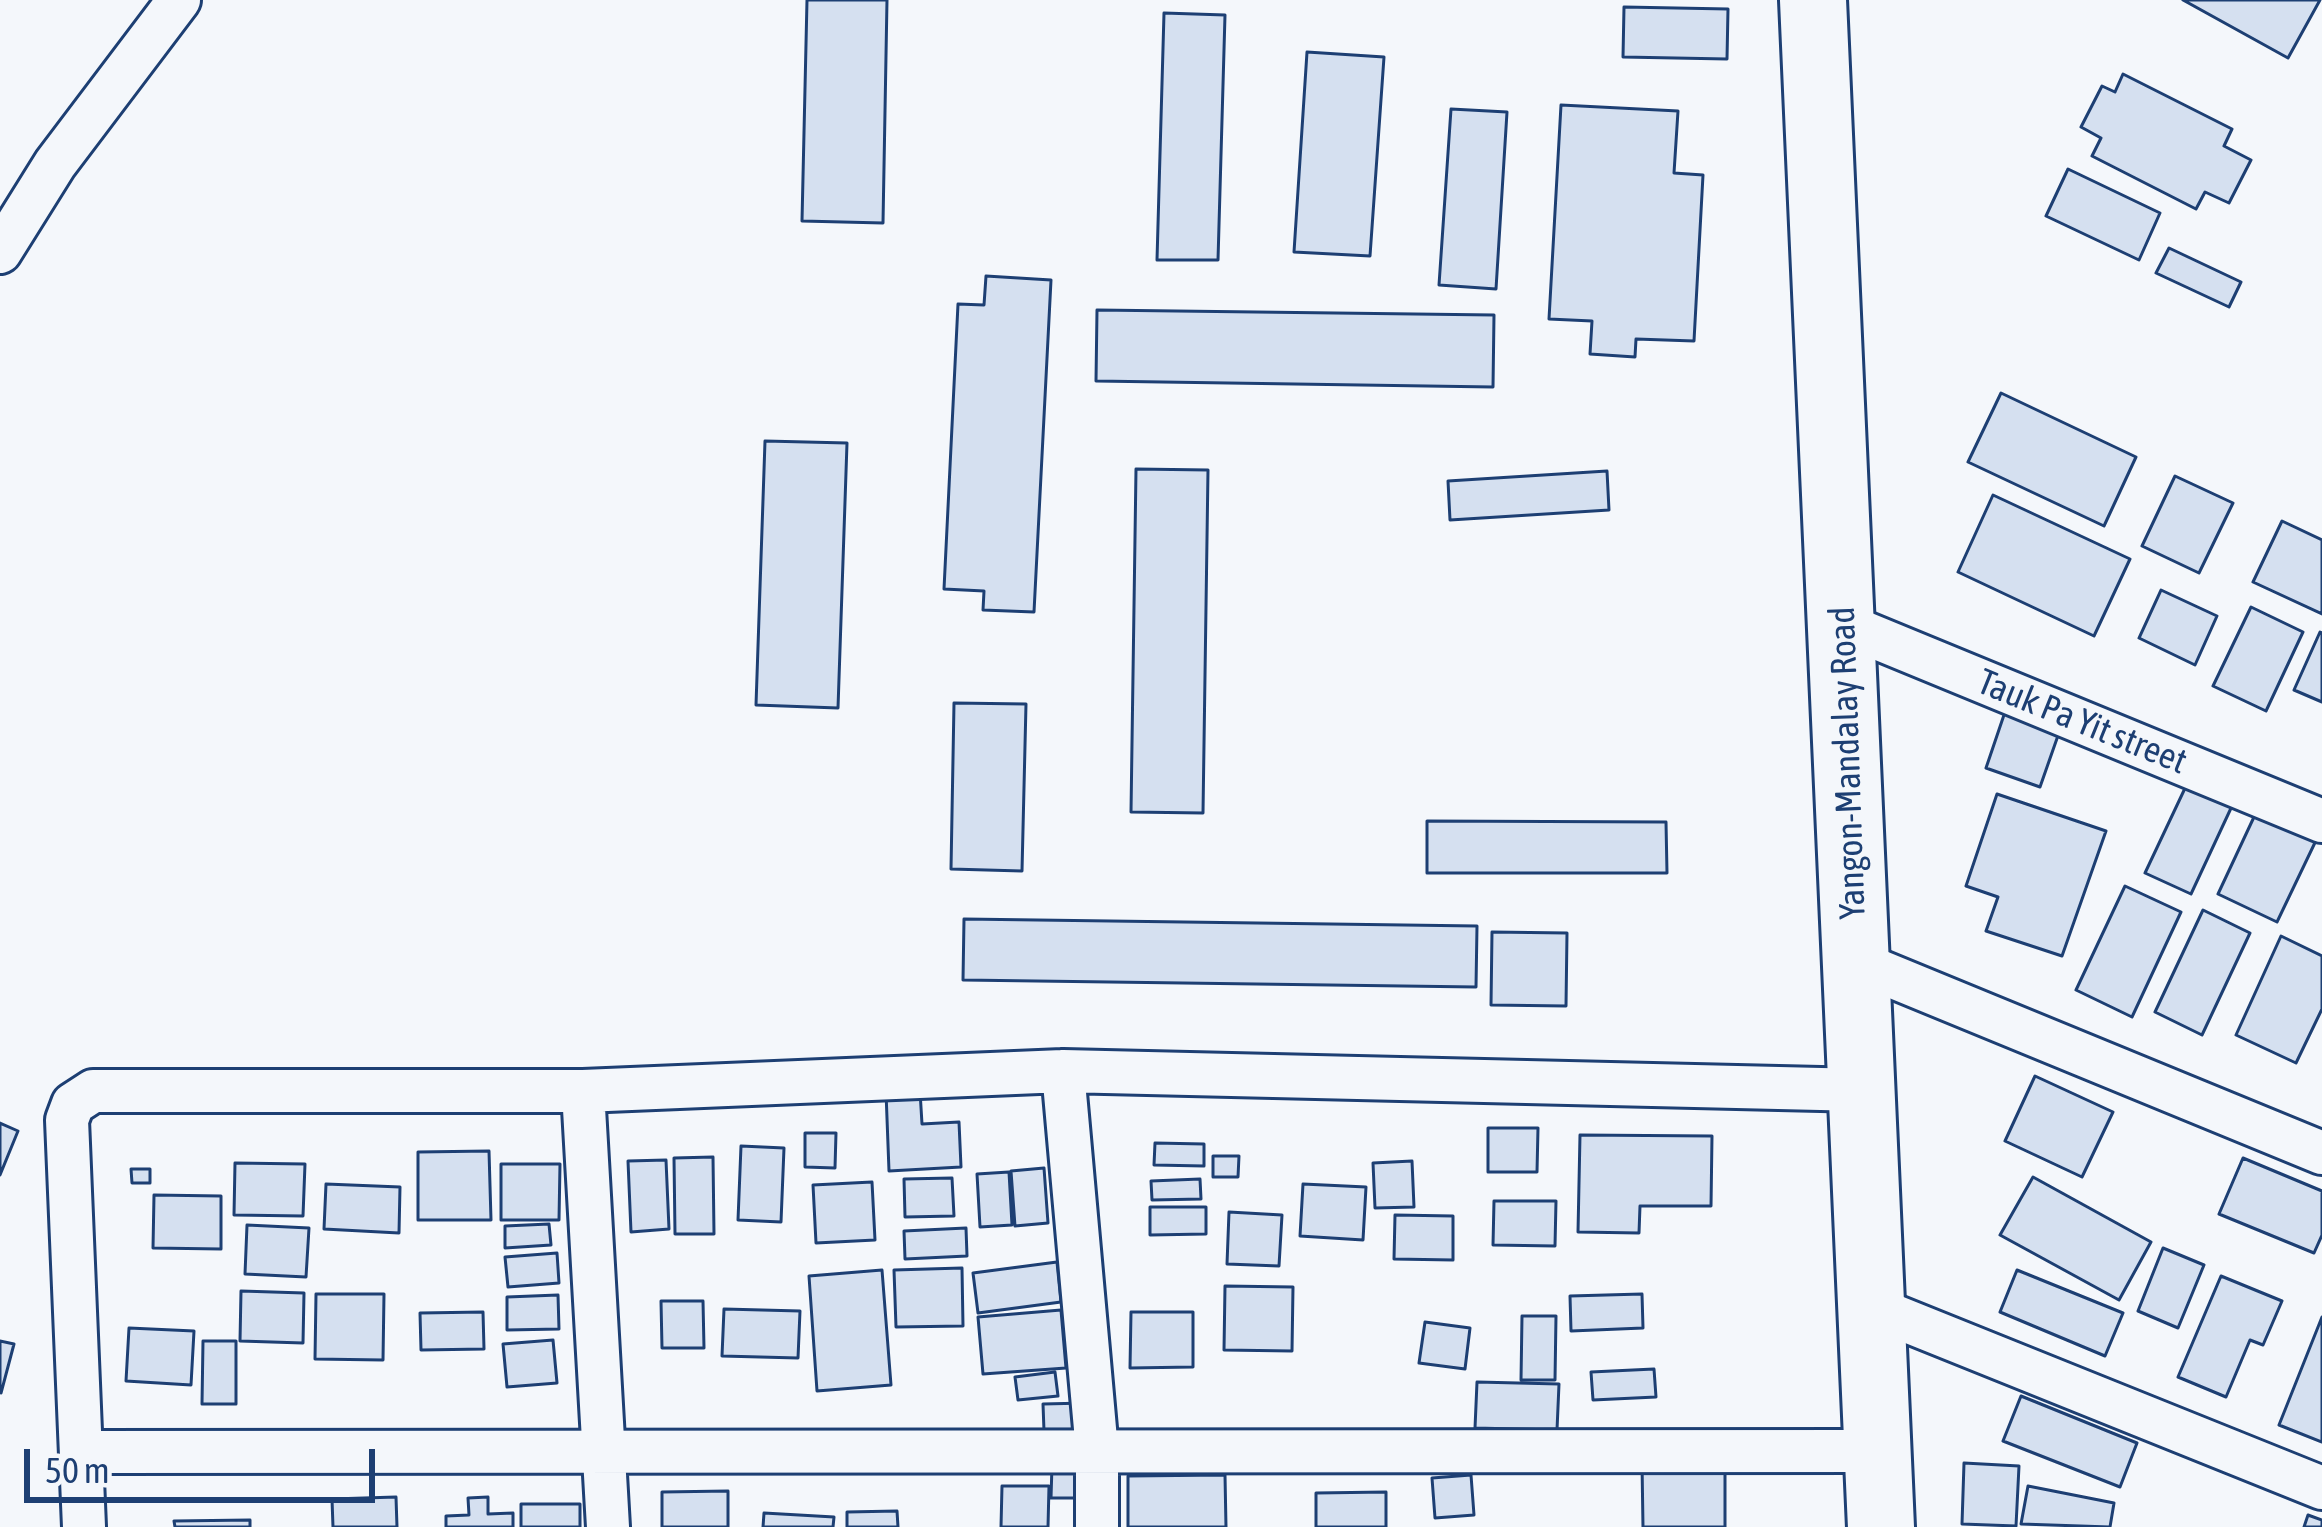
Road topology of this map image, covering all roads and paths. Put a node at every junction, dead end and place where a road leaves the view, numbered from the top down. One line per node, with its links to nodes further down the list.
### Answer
1 (179, 0): 3 (street)
2 (1813, 0): 4 (highway, Yangon-Mandalay Road)
3 (2, 247)
4 (1843, 624): 5 (street, Tauk Pa Yit street); 6 (highway, Yangon-Mandalay Road)
5 (2322, 821)
6 (1857, 962): 9 (highway, Yangon-Mandalay Road); 10 (street)
7 (1063, 1071): 8 (street); 9 (street); 14 (street)
8 (584, 1090): 13 (street); 15 (street)
9 (1863, 1090): 11 (highway, Yangon-Mandalay Road)
10 (2322, 1153)
11 (1872, 1306): 12 (highway, Yangon-Mandalay Road); 16 (street)
12 (1878, 1450): 14 (street); 20 (highway, Yangon-Mandalay Road)
13 (82, 1451): 15 (street); 17 (street)
14 (1097, 1451): 15 (street); 19 (street)
15 (603, 1453): 18 (street)
16 (2322, 1488)
17 (84, 1527)
18 (608, 1527)
19 (1097, 1527)
20 (1881, 1527)

